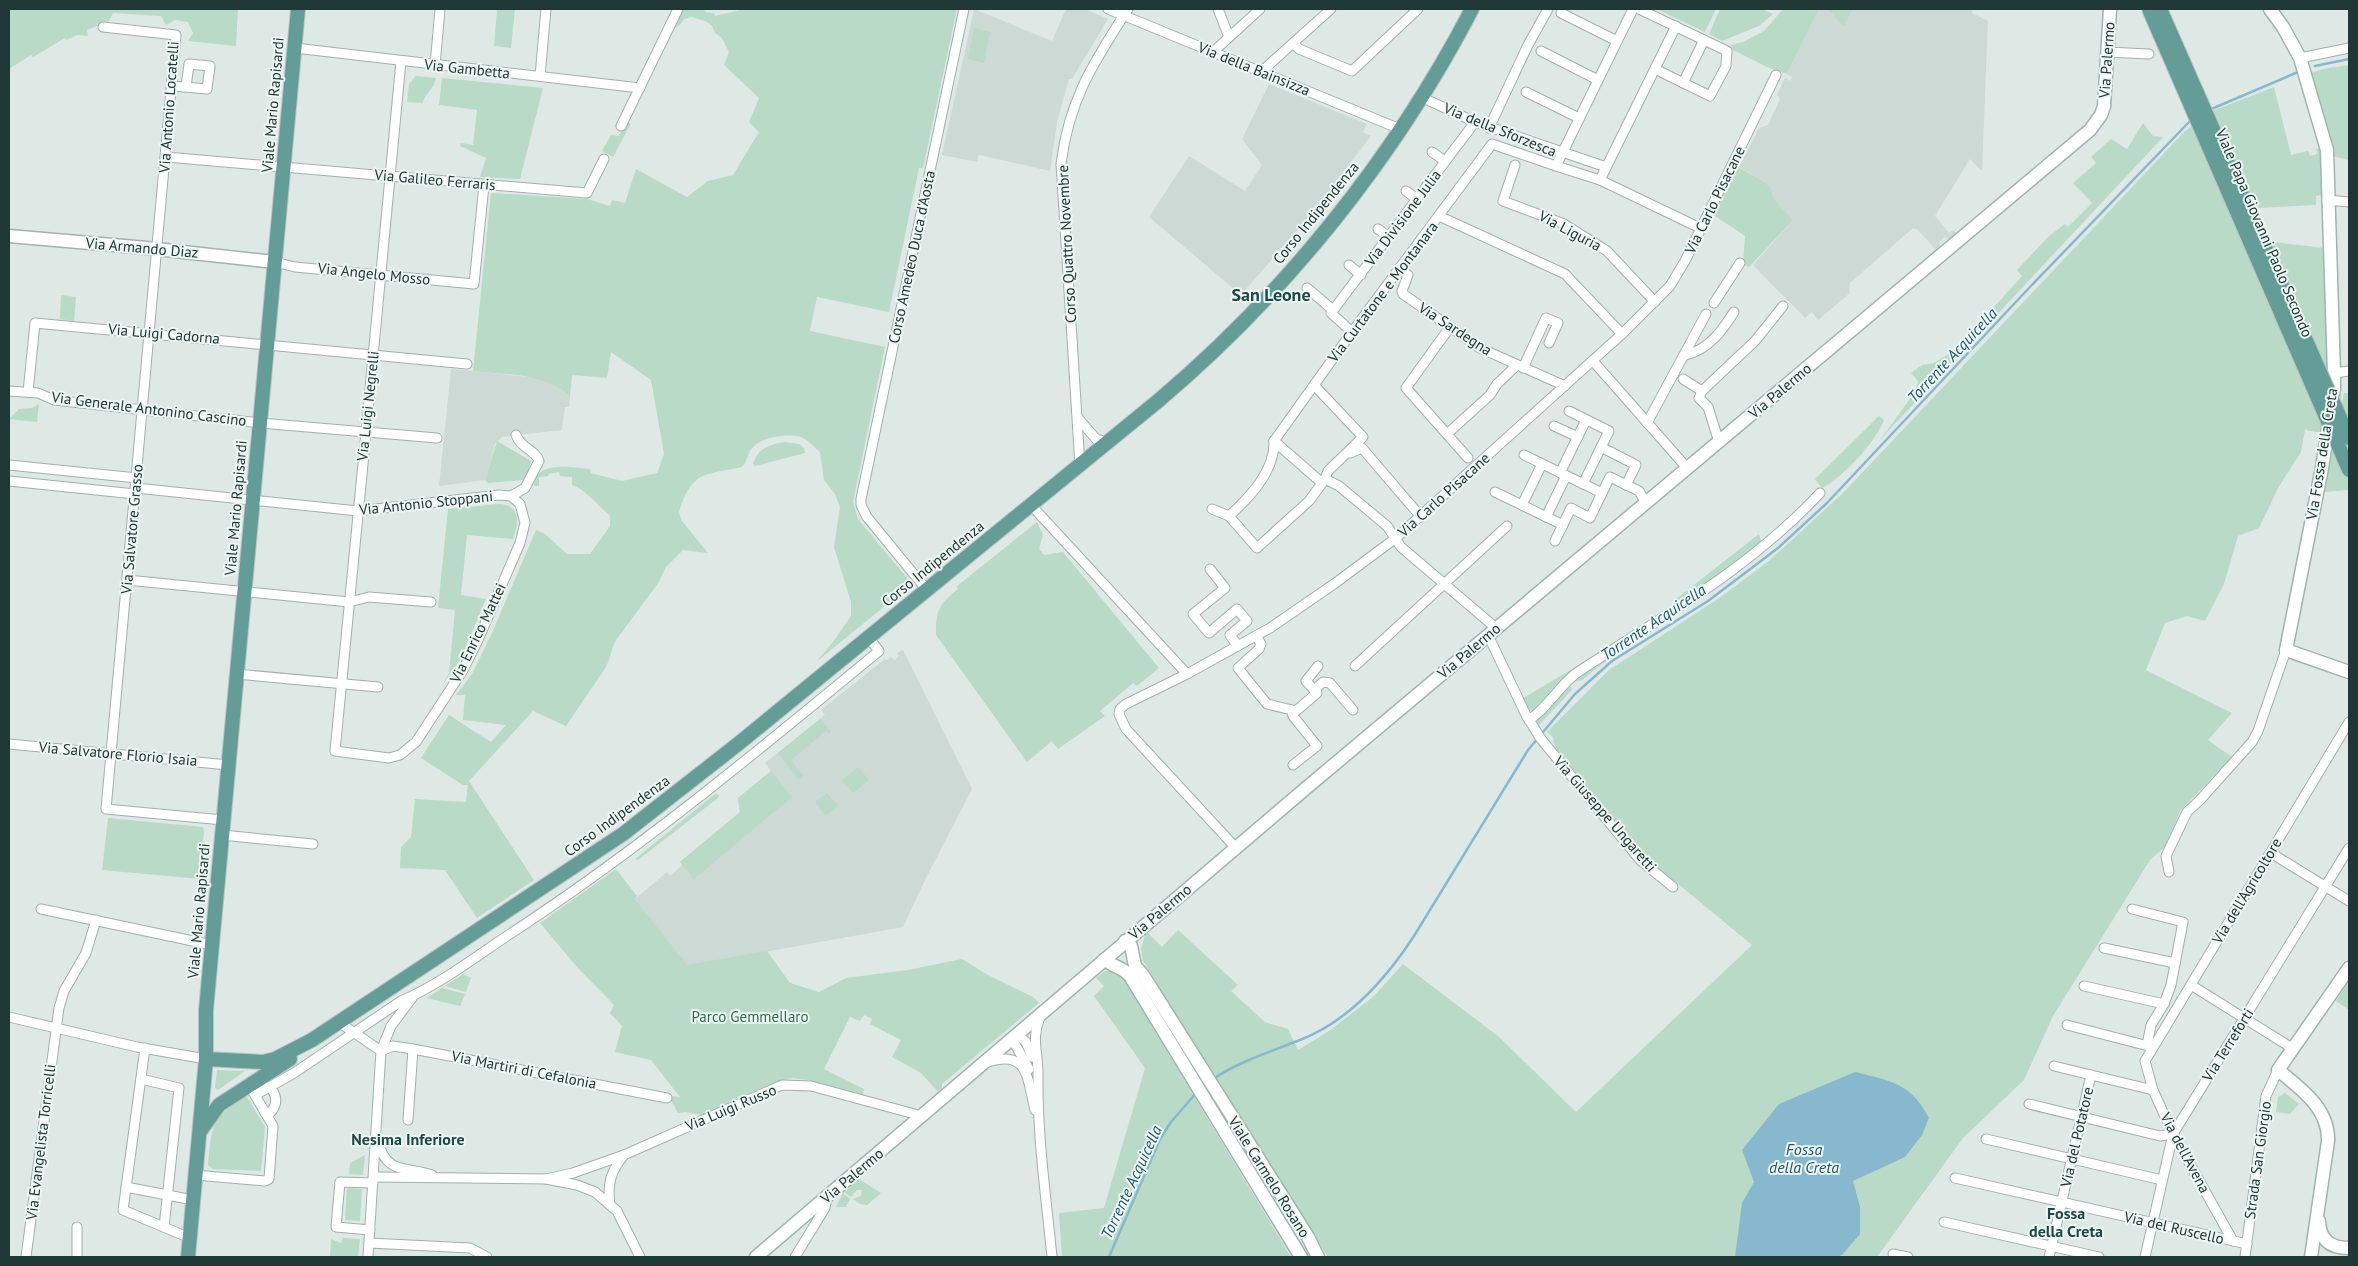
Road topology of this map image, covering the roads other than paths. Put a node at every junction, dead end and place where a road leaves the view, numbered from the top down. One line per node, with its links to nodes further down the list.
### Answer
1 (298, 9): 27 (main road, Viale Mario Rapisardi)
2 (440, 9): 35 (street)
3 (546, 9): 39 (street)
4 (678, 9): 44 (street)
5 (964, 9): 158 (street, Corso Amedeo Duca d'Aosta)
6 (1108, 9): 19 (street, Via della Bainsizza)
7 (1218, 9): 23 (street)
8 (1260, 9): 23 (street)
9 (1331, 9): 26 (street)
10 (1418, 9): 26 (street)
11 (1472, 9): 46 (main road, Corso Indipendenza)
12 (1548, 9): 50 (street)
13 (1633, 9): 25 (street)
14 (1639, 9): 21 (street)
15 (2110, 9): 31 (main road, Via Palermo)
16 (2149, 9): 131 (main road, Viale Papa Giovanni Paolo Secondo, bridge)
17 (2160, 9): 119 (main road, Viale Papa Giovanni Paolo Secondo, bridge)
18 (2270, 9): 33 (main road, Via Fossa della Creta)
19 (1126, 12): 30 (street, Via della Bainsizza); 109 (street, Corso Quattro Novembre)
20 (1561, 13): 25 (street)
21 (1676, 26): 24 (street); 36 (street)
22 (103, 28): 42 (street, Via Antonio Locatelli)
23 (1229, 38): 30 (street)
24 (1704, 40): 41 (street); 41 (street)
25 (1617, 41): 40 (street)
26 (1293, 43): 37 (street)
27 (295, 48): 34 (street, Via Gambetta); 60 (main road, Viale Mario Rapisardi)
28 (2349, 48): 33 (street)
29 (1541, 51): 40 (street)
30 (1213, 52): 37 (street, Via della Bainsizza)
31 (2108, 52): 32 (street); 122 (main road, Via Palermo)
32 (2149, 54)
33 (2300, 58): 67 (main road, Via Fossa della Creta)
34 (401, 61): 35 (street, Via Gambetta); 62 (street, Via Luigi Negrelli)
35 (435, 65): 39 (street, Via Gambetta)
36 (1655, 69): 41 (street); 61 (street)
37 (1261, 72): 51 (street, Via della Bainsizza)
38 (1776, 75): 70 (street, Via Carlo Pisacane)
39 (540, 76): 44 (street, Via Gambetta)
40 (1598, 80): 47 (street)
41 (1683, 83)
42 (172, 86): 43 (street); 55 (street, Via Antonio Locatelli)
43 (186, 87)
44 (640, 88): 49 (street)
45 (1526, 92): 47 (street)
46 (1421, 97): 48 (street, Via della Sforzesca); 51 (main road, Corso Indipendenza)
47 (1579, 118): 54 (street)
48 (1475, 122): 50 (street, Via della Sforzesca); 57 (street, Via Divisione Julia)
49 (620, 126)
50 (1489, 128): 54 (street, Via della Sforzesca)
51 (1400, 129): 121 (main road, Corso Indipendenza)
52 (1492, 144): 59 (street, Via della Sforzesca); 69 (street, Via Curtatone e Montanara)
53 (1432, 152): 57 (street)
54 (1562, 153): 59 (street, Via della Sforzesca); 61 (street)
55 (166, 157): 60 (street, Via Galileo Ferraris); 74 (street, Via Antonio Locatelli)
56 (604, 159): 64 (street, Via Galileo Ferraris)
57 (1446, 161): 66 (street, Via Divisione Julia)
58 (1515, 165): 82 (street, Via Liguria)
59 (1556, 166): 63 (street)
60 (284, 167): 62 (street, Via Galileo Ferraris); 75 (main road, Viale Mario Rapisardi)
61 (1606, 168): 63 (street)
62 (390, 177): 64 (street, Via Galileo Ferraris); 80 (street, Via Luigi Negrelli)
63 (1600, 180): 70 (street)
64 (484, 185): 80 (street, Via Angelo Mosso)
65 (1406, 191): 66 (street)
66 (1417, 199): 73 (street, Via Divisione Julia)
67 (2327, 200): 68 (street); 100 (main road, Via Fossa della Creta)
68 (2349, 202)
69 (1439, 216): 78 (street, Via Curtatone e Montanara); 91 (street)
70 (1700, 228): 82 (street, Via Carlo Pisacane)
71 (1378, 229): 73 (street)
72 (9, 236): 74 (main road, Via Armando Diaz)
73 (1389, 237): 79 (street, Via Divisione Julia)
74 (158, 249): 75 (main road, Via Armando Diaz); 90 (street, Via Salvatore Grasso)
75 (275, 262): 80 (street, Via Angelo Mosso); 93 (main road, Viale Mario Rapisardi)
76 (1740, 263): 83 (street)
77 (1349, 265): 79 (street)
78 (1399, 268): 88 (street, Via Sardegna); 89 (street, Via Curtatone e Montanara)
79 (1361, 274): 85 (street, Via Divisione Julia)
80 (381, 275): 94 (street, Via Luigi Negrelli)
81 (1307, 288): 85 (street)
82 (1655, 302): 91 (street, Via Carlo Pisacane)
83 (1714, 303)
84 (1783, 306): 104 (street)
85 (1332, 312): 89 (street)
86 (1734, 312): 95 (street)
87 (1706, 314): 95 (street)
88 (1450, 327): 98 (street, Via Sardegna); 115 (street)
89 (1352, 332): 102 (street, Via Curtatone e Montanara)
90 (150, 333): 93 (street, Via Luigi Cadorna); 106 (street, Via Luigi Cadorna); 107 (street, Via Salvatore Grasso)
91 (1622, 334): 96 (street, Via Carlo Pisacane)
92 (1549, 343): 98 (street)
93 (267, 344): 94 (street, Via Luigi Cadorna); 111 (main road, Viale Mario Rapisardi)
94 (373, 355): 97 (street, Via Luigi Cadorna); 114 (street, Via Luigi Negrelli)
95 (1686, 355): 112 (street)
96 (1593, 361): 103 (street, Via Carlo Pisacane); 112 (street)
97 (467, 364)
98 (1520, 366): 103 (street, Via Sardegna); 115 (street)
99 (2349, 371): 100 (street)
100 (2334, 373): 166 (main road, Via Fossa della Creta)
101 (1683, 379): 104 (street)
102 (1314, 385): 120 (street, Via Curtatone e Montanara); 125 (street)
103 (1565, 386): 149 (street, Via Carlo Pisacane)
104 (1702, 390): 122 (street)
105 (9, 391): 106 (street, Via Generale Antonino Cascino)
106 (28, 392): 107 (street, Via Generale Antonino Cascino)
107 (143, 409): 111 (street, Via Generale Antonino Cascino); 137 (street, Via Salvatore Grasso)
108 (1569, 411): 110 (street)
109 (1078, 418): 121 (street); 129 (street, Corso Quattro Novembre)
110 (1586, 420): 117 (street); 123 (street)
111 (260, 423): 114 (street, Via Generale Antonino Cascino); 142 (main road, Viale Mario Rapisardi)
112 (1647, 423): 130 (street)
113 (1554, 426): 117 (street)
114 (366, 433): 118 (street, Via Generale Antonino Cascino); 147 (street, Via Luigi Negrelli)
115 (1447, 434): 126 (street)
116 (516, 435): 141 (street)
117 (1578, 437): 132 (street)
118 (436, 438)
119 (2349, 438)
120 (1274, 441): 134 (street); 148 (street)
121 (1108, 442): 129 (main road, Corso Indipendenza)
122 (1719, 442): 130 (main road, Via Palermo)
123 (1601, 447): 135 (street); 136 (street)
124 (1524, 455): 127 (street)
125 (1343, 456): 134 (street); 149 (street)
126 (1468, 458)
127 (1542, 464): 132 (street); 145 (street)
128 (9, 465): 137 (street)
129 (1080, 466): 144 (main road, Corso Indipendenza)
130 (1688, 469): 143 (main road, Via Palermo)
131 (2349, 470)
132 (1563, 474): 135 (street); 150 (street)
133 (9, 481): 137 (street)
134 (1323, 481): 148 (street); 153 (street)
135 (1583, 484): 140 (street)
136 (1626, 485): 140 (street); 143 (street)
137 (136, 487): 142 (street, Via Antonio Stoppani); 156 (street, Via Salvatore Grasso)
138 (1496, 492): 145 (street)
139 (1820, 493): 177 (street)
140 (1602, 494): 151 (street)
141 (510, 496): 147 (street, Via Antonio Stoppani); 180 (street, Via Enrico Mattei)
142 (252, 501): 147 (street, Via Antonio Stoppani); 159 (main road, Viale Mario Rapisardi)
143 (1646, 503): 162 (main road, Via Palermo)
144 (1031, 505): 158 (main road, Corso Indipendenza); 171 (street)
145 (1522, 505): 150 (street)
146 (1212, 509): 148 (street)
147 (358, 511): 160 (street, Via Luigi Negrelli)
148 (1229, 516)
149 (1421, 517): 153 (street, Via Carlo Pisacane)
150 (1546, 517): 151 (street)
151 (1562, 525): 154 (street)
152 (1506, 526): 157 (street)
153 (1396, 538): 157 (street); 163 (street, Via Carlo Pisacane)
154 (1555, 541)
155 (1210, 569): 165 (street)
156 (127, 580): 159 (street); 181 (street, Via Salvatore Grasso)
157 (1444, 583): 162 (street); 168 (street)
158 (926, 589): 164 (main road, Corso Indipendenza)
159 (244, 591): 160 (street); 170 (main road, Viale Mario Rapisardi)
160 (349, 602): 161 (street); 172 (street, Via Luigi Negrelli)
161 (431, 602)
162 (1492, 632): 177 (street); 188 (main road, Via Palermo)
163 (1256, 636): 165 (street, Via Carlo Pisacane); 175 (street)
164 (868, 637): 187 (main road, Corso Indipendenza); 191 (street)
165 (1238, 646): 171 (street, Via Carlo Pisacane)
166 (2286, 650): 169 (main road); 192 (street, Via Fossa della Creta)
167 (1318, 666): 174 (street)
168 (1354, 666)
169 (2348, 671)
170 (236, 674): 172 (street); 182 (main road, Viale Mario Rapisardi)
171 (1187, 674): 188 (street, Via Carlo Pisacane)
172 (341, 684): 173 (street); 180 (street, Via Luigi Negrelli)
173 (378, 687)
174 (1314, 690): 175 (street); 176 (street)
175 (1292, 710): 183 (street)
176 (1353, 710)
177 (1529, 720): 193 (street, Via Giuseppe Ungaretti)
178 (2349, 722): 190 (street, Via dell'Agricoltore)
179 (9, 744): 181 (street, Via Salvatore Florio Isaia)
180 (335, 751)
181 (111, 753): 182 (street, Via Salvatore Florio Isaia); 184 (street, Via Salvatore Grasso)
182 (228, 765): 184 (main road, Viale Mario Rapisardi)
183 (1293, 766)
184 (223, 820): 185 (main road, Viale Mario Rapisardi)
185 (222, 835): 186 (street); 201 (main road, Viale Mario Rapisardi)
186 (313, 844)
187 (609, 845): 191 (street); 214 (main road, Corso Indipendenza)
188 (1236, 848): 199 (main road, Via Palermo)
189 (2349, 848): 194 (street, Via Terreforti)
190 (2271, 853): 194 (street); 207 (street, Via dell'Agricoltore)
191 (619, 858): 209 (street)
192 (2169, 872)
193 (1673, 887)
194 (2326, 887): 195 (street); 213 (street, Via Terreforti)
195 (2349, 901)
196 (2132, 908): 204 (street)
197 (41, 909): 198 (street)
198 (96, 920): 201 (street); 216 (street, Via Evangelista Torricelli)
199 (1141, 928): 200 (main road, Via Palermo); 206 (main road)
200 (1125, 942): 203 (main road, Via Palermo); 206 (main road)
201 (212, 946): 225 (main road, Viale Mario Rapisardi)
202 (2104, 948): 204 (street)
203 (1105, 959): 211 (main road, Via Palermo); 229 (main road)
204 (2175, 963): 210 (street)
205 (2349, 968): 222 (main road, Strada San Giorgio)
206 (1143, 975): 229 (main road)
207 (2191, 985): 213 (street); 220 (street, Via dell'Agricoltore)
208 (2084, 986): 210 (street)
209 (414, 996): 217 (street); 224 (street)
210 (2164, 1004): 220 (street)
211 (1042, 1013): 218 (main road, Via Palermo); 233 (street)
212 (9, 1016): 216 (street)
213 (2245, 1018): 222 (street); 248 (street, Via Terreforti)
214 (340, 1023): 217 (street); 219 (main road, Corso Indipendenza)
215 (2067, 1025): 220 (street)
216 (56, 1028): 221 (street); 277 (street, Via Evangelista Torricelli)
217 (355, 1033): 224 (street); 234 (street)
218 (1014, 1037): 227 (main road, Via Palermo); 233 (street); 241 (street)
219 (312, 1040): 225 (main road); 237 (main road)
220 (2150, 1046): 226 (street, Via dell'Agricoltore)
221 (141, 1047): 225 (street); 232 (street)
222 (2292, 1048): 230 (main road, Strada San Giorgio)
223 (413, 1049): 224 (street, Via Martiri di Cefalonia); 238 (street, Via Martiri di Cefalonia); 245 (street)
224 (381, 1051): 249 (street)
225 (206, 1059): 235 (main road, Viale Mario Rapisardi)
226 (2146, 1061): 236 (street, Via dell'Avena)
227 (985, 1062): 241 (street); 243 (main road, Via Palermo)
228 (2054, 1066): 231 (street)
229 (1193, 1068): 239 (main road)
230 (2278, 1070): 264 (main road); 273 (street, Strada San Giorgio)
231 (2092, 1076): 236 (street); 244 (street, Via del Potatore)
232 (141, 1079): 258 (street); 260 (street)
233 (1037, 1085): 246 (street)
234 (268, 1087): 237 (street); 242 (street)
235 (203, 1090): 237 (main road); 247 (main road, Viale Mario Rapisardi)
236 (2153, 1090): 248 (street, Via dell'Avena)
237 (248, 1091): 242 (street); 247 (main road)
238 (667, 1098)
239 (1213, 1100): 286 (main road, Viale Carmelo Rosano); 287 (main road, Viale Carmelo Rosano)
240 (2030, 1104): 244 (street)
241 (1034, 1105): 246 (street)
242 (266, 1113): 259 (street)
243 (922, 1116): 251 (street, Via Luigi Russo); 261 (main road, Via Palermo)
244 (2082, 1118): 248 (street); 252 (street, Via del Potatore)
245 (408, 1120)
246 (1038, 1122): 285 (street)
247 (199, 1133): 259 (main road, Viale Mario Rapisardi)
248 (2173, 1134): 257 (street, Via Terreforti); 271 (street, Via dell'Avena)
249 (376, 1136): 253 (street); 256 (street)
250 (1986, 1139): 252 (street)
251 (624, 1155): 255 (street, Via Luigi Russo); 263 (street)
252 (2072, 1159): 257 (street); 262 (street, Via del Potatore)
253 (439, 1178): 255 (street); 256 (street)
254 (1954, 1178): 262 (street, Via del Ruscello)
255 (546, 1179): 263 (street)
256 (374, 1180): 269 (street); 269 (street)
257 (2162, 1180): 266 (street, Via Terreforti)
258 (126, 1186): 260 (street); 268 (street)
259 (194, 1188): 260 (street); 270 (main road)
260 (167, 1195): 268 (street)
261 (827, 1197): 283 (main road, Via Palermo); 284 (street)
262 (2062, 1202): 266 (street, Via del Ruscello); 274 (street, Via del Potatore)
263 (610, 1204): 282 (street)
264 (2319, 1207): 275 (main road); 293 (main road)
265 (1944, 1222): 274 (street)
266 (2153, 1223): 271 (street, Via del Ruscello); 291 (street, Via Terreforti)
267 (77, 1227): 278 (street)
268 (164, 1228): 270 (street)
269 (370, 1230): 272 (street)
270 (190, 1238): 279 (main road)
271 (2232, 1241): 273 (street, Via del Ruscello)
272 (369, 1243): 280 (street); 281 (street)
273 (2247, 1244): 292 (street, Strada San Giorgio)
274 (2052, 1247): 289 (street, Via del Potatore); 290 (street)
275 (2349, 1249): 294 (main road)
276 (1893, 1254): 288 (street)
277 (26, 1257)
278 (77, 1257)
279 (188, 1257)
280 (368, 1257)
281 (487, 1257)
282 (640, 1257)
283 (756, 1257)
284 (795, 1257)
285 (1052, 1257)
286 (1300, 1257)
287 (1318, 1257)
288 (1908, 1257)
289 (2049, 1257)
290 (2099, 1257)
291 (2145, 1257)
292 (2245, 1257)
293 (2311, 1257)
294 (2342, 1257)

